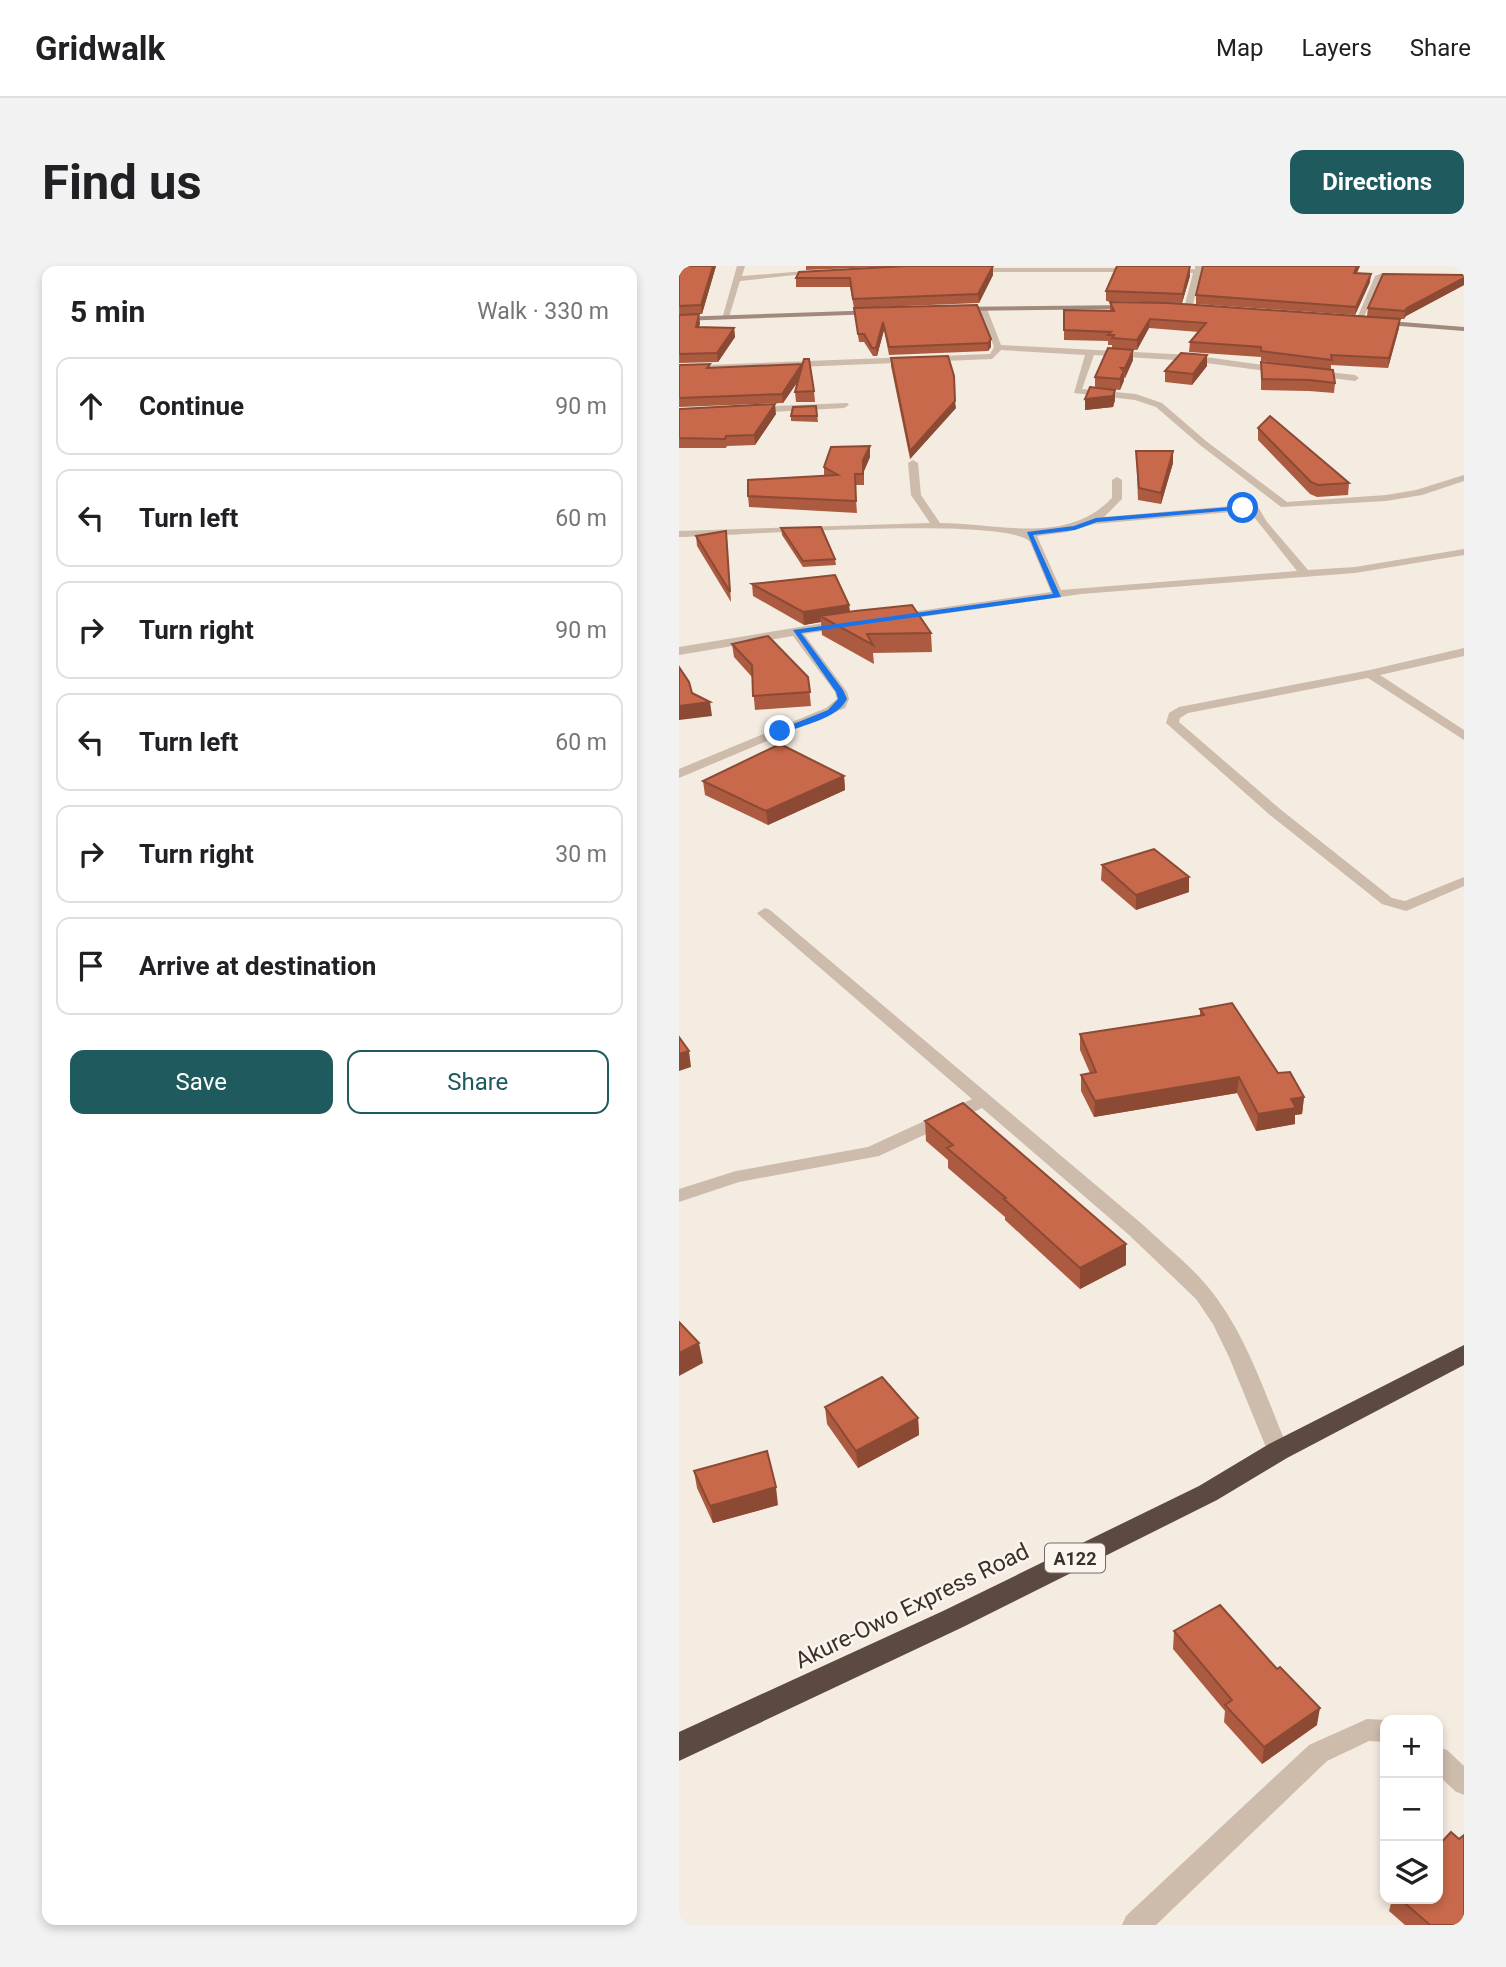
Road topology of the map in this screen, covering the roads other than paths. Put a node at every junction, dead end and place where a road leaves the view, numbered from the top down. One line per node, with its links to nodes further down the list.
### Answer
1 (741, 266): 8 (street)
2 (1198, 269): 5 (street); 11 (street)
3 (959, 270): 4 (street)
4 (1143, 270)
5 (1157, 270)
6 (828, 272): 8 (street)
7 (1464, 278): 19 (street)
8 (738, 279): 16 (street)
9 (1137, 307): 12 (street)
10 (1175, 308): 11 (street)
11 (1188, 308): 13 (street)
12 (983, 309): 14 (street); 21 (street)
13 (1200, 309)
14 (947, 310)
15 (885, 311): 16 (street)
16 (725, 317): 17 (street)
17 (679, 319)
18 (1344, 320): 19 (street)
19 (1358, 321): 20 (street)
20 (1464, 329)
21 (998, 347): 22 (street); 23 (street)
22 (1091, 351): 24 (street); 30 (street)
23 (679, 369)
24 (1292, 371)
25 (1304, 372): 26 (street)
26 (1355, 378)
27 (844, 405): 28 (street)
28 (748, 410)
29 (913, 463): 33 (street)
30 (1464, 478)
31 (1117, 480): 32 (street)
32 (1096, 520): 35 (street); 37 (street)
33 (937, 526): 34 (street); 35 (street)
34 (679, 534)
35 (1029, 534): 38 (street)
36 (1464, 552): 37 (street)
37 (1305, 574): 38 (street)
38 (1058, 596): 39 (street)
39 (886, 618)
40 (861, 621): 41 (street)
41 (796, 632): 42 (street); 46 (street)
42 (679, 651)
43 (1464, 652): 44 (street)
44 (1370, 674): 45 (street); 49 (street)
45 (1464, 736)
46 (714, 760): 47 (street); 48 (street)
47 (679, 764)
48 (679, 774)
49 (1464, 881)
50 (765, 913): 51 (street)
51 (984, 1100): 52 (street); 54 (street)
52 (679, 1196)
53 (1464, 1354): 54 (highway, Akure-Owo Express Road / A122)
54 (1278, 1451): 56 (highway, Akure-Owo Express Road / A122)
55 (1380, 1731): 59 (street)
56 (679, 1747)
57 (1443, 1763): 58 (street)
58 (1464, 1783)
59 (1136, 1925)

